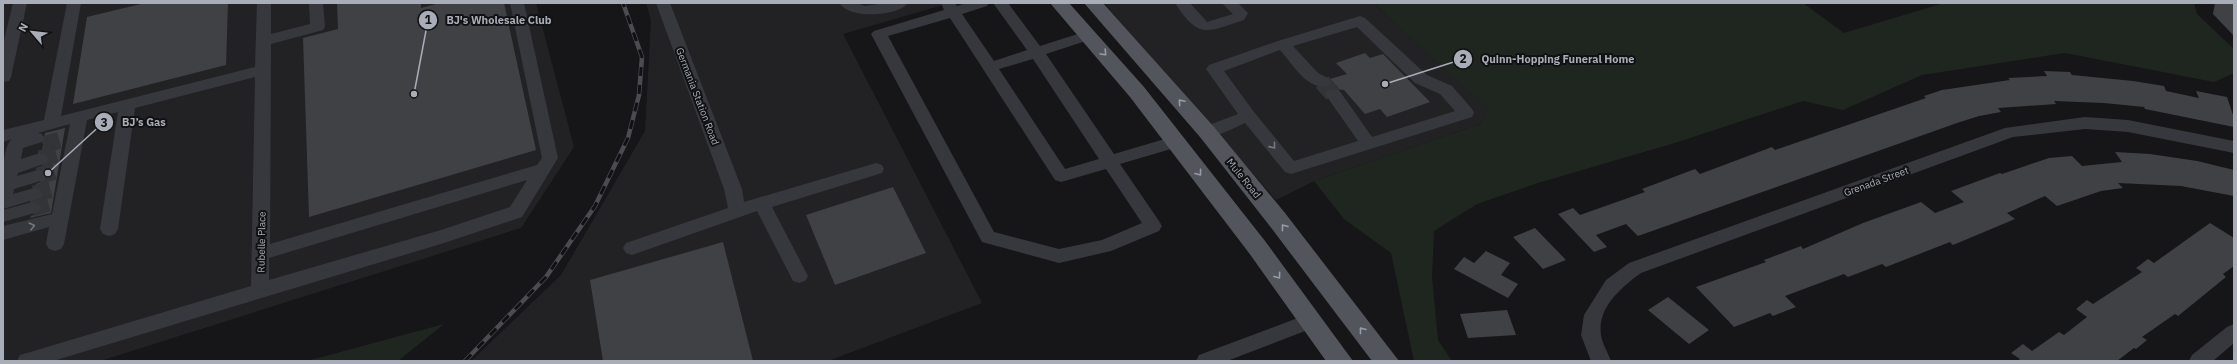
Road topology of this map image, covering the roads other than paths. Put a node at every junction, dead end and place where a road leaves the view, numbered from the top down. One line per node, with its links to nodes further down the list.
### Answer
1 (20, 3): 16 (street)
2 (74, 3): 30 (street)
3 (264, 3): 18 (street, Rubelle Place)
4 (316, 3): 18 (street)
5 (517, 3): 36 (street, Rubelle Place)
6 (663, 3): 42 (street, Germania Station Road)
7 (846, 3): 8 (street)
8 (901, 3)
9 (982, 3): 15 (street)
10 (1000, 3): 20 (street)
11 (1059, 3): 17 (main road)
12 (1093, 3): 28 (main road, Mule Road, one-way to 12)
13 (1182, 3): 14 (street)
14 (1229, 3)
15 (951, 7): 21 (street); 35 (street)
16 (8, 35): 23 (street)
17 (1088, 36): 20 (street); 31 (main road, one-way to 31)
18 (264, 40): 22 (street, Rubelle Place)
19 (1283, 44): 24 (street); 27 (street); 32 (street)
20 (1037, 52): 21 (street); 35 (street)
21 (990, 67): 35 (street)
22 (263, 70): 26 (street); 49 (street, Rubelle Place)
23 (3, 78)
24 (1322, 82)
25 (1333, 94): 32 (street)
26 (127, 105): 30 (street); 45 (street)
27 (1248, 116): 28 (street); 32 (street, one-way to 32)
28 (1207, 132): 31 (main road); 57 (main road, Mule Road, one-way to 28)
29 (3, 136): 30 (street)
30 (62, 142): 34 (street); 34 (street); 44 (street)
31 (1175, 142): 35 (street); 52 (main road, one-way to 52)
32 (1369, 144)
33 (2234, 147): 58 (street, Grenada Street)
34 (10, 160): 39 (street)
35 (1109, 163)
36 (544, 169): 49 (street); 51 (street, Rubelle Place)
37 (876, 169): 41 (street)
38 (38, 176): 39 (street)
39 (5, 191)
40 (3, 203): 43 (street)
41 (762, 204): 42 (street); 50 (street)
42 (737, 211): 48 (street)
43 (3, 216)
44 (60, 218): 46 (street, one-way to 44); 47 (street)
45 (109, 229)
46 (3, 233)
47 (55, 244)
48 (632, 248)
49 (260, 254): 51 (street, Rubelle Place)
50 (799, 276)
51 (260, 290): 54 (street)
52 (1311, 321): 55 (street); 56 (main road)
53 (2234, 332): 59 (street)
54 (27, 361)
55 (1208, 361)
56 (1340, 361)
57 (1386, 361)
58 (1601, 361)
59 (2199, 361)

